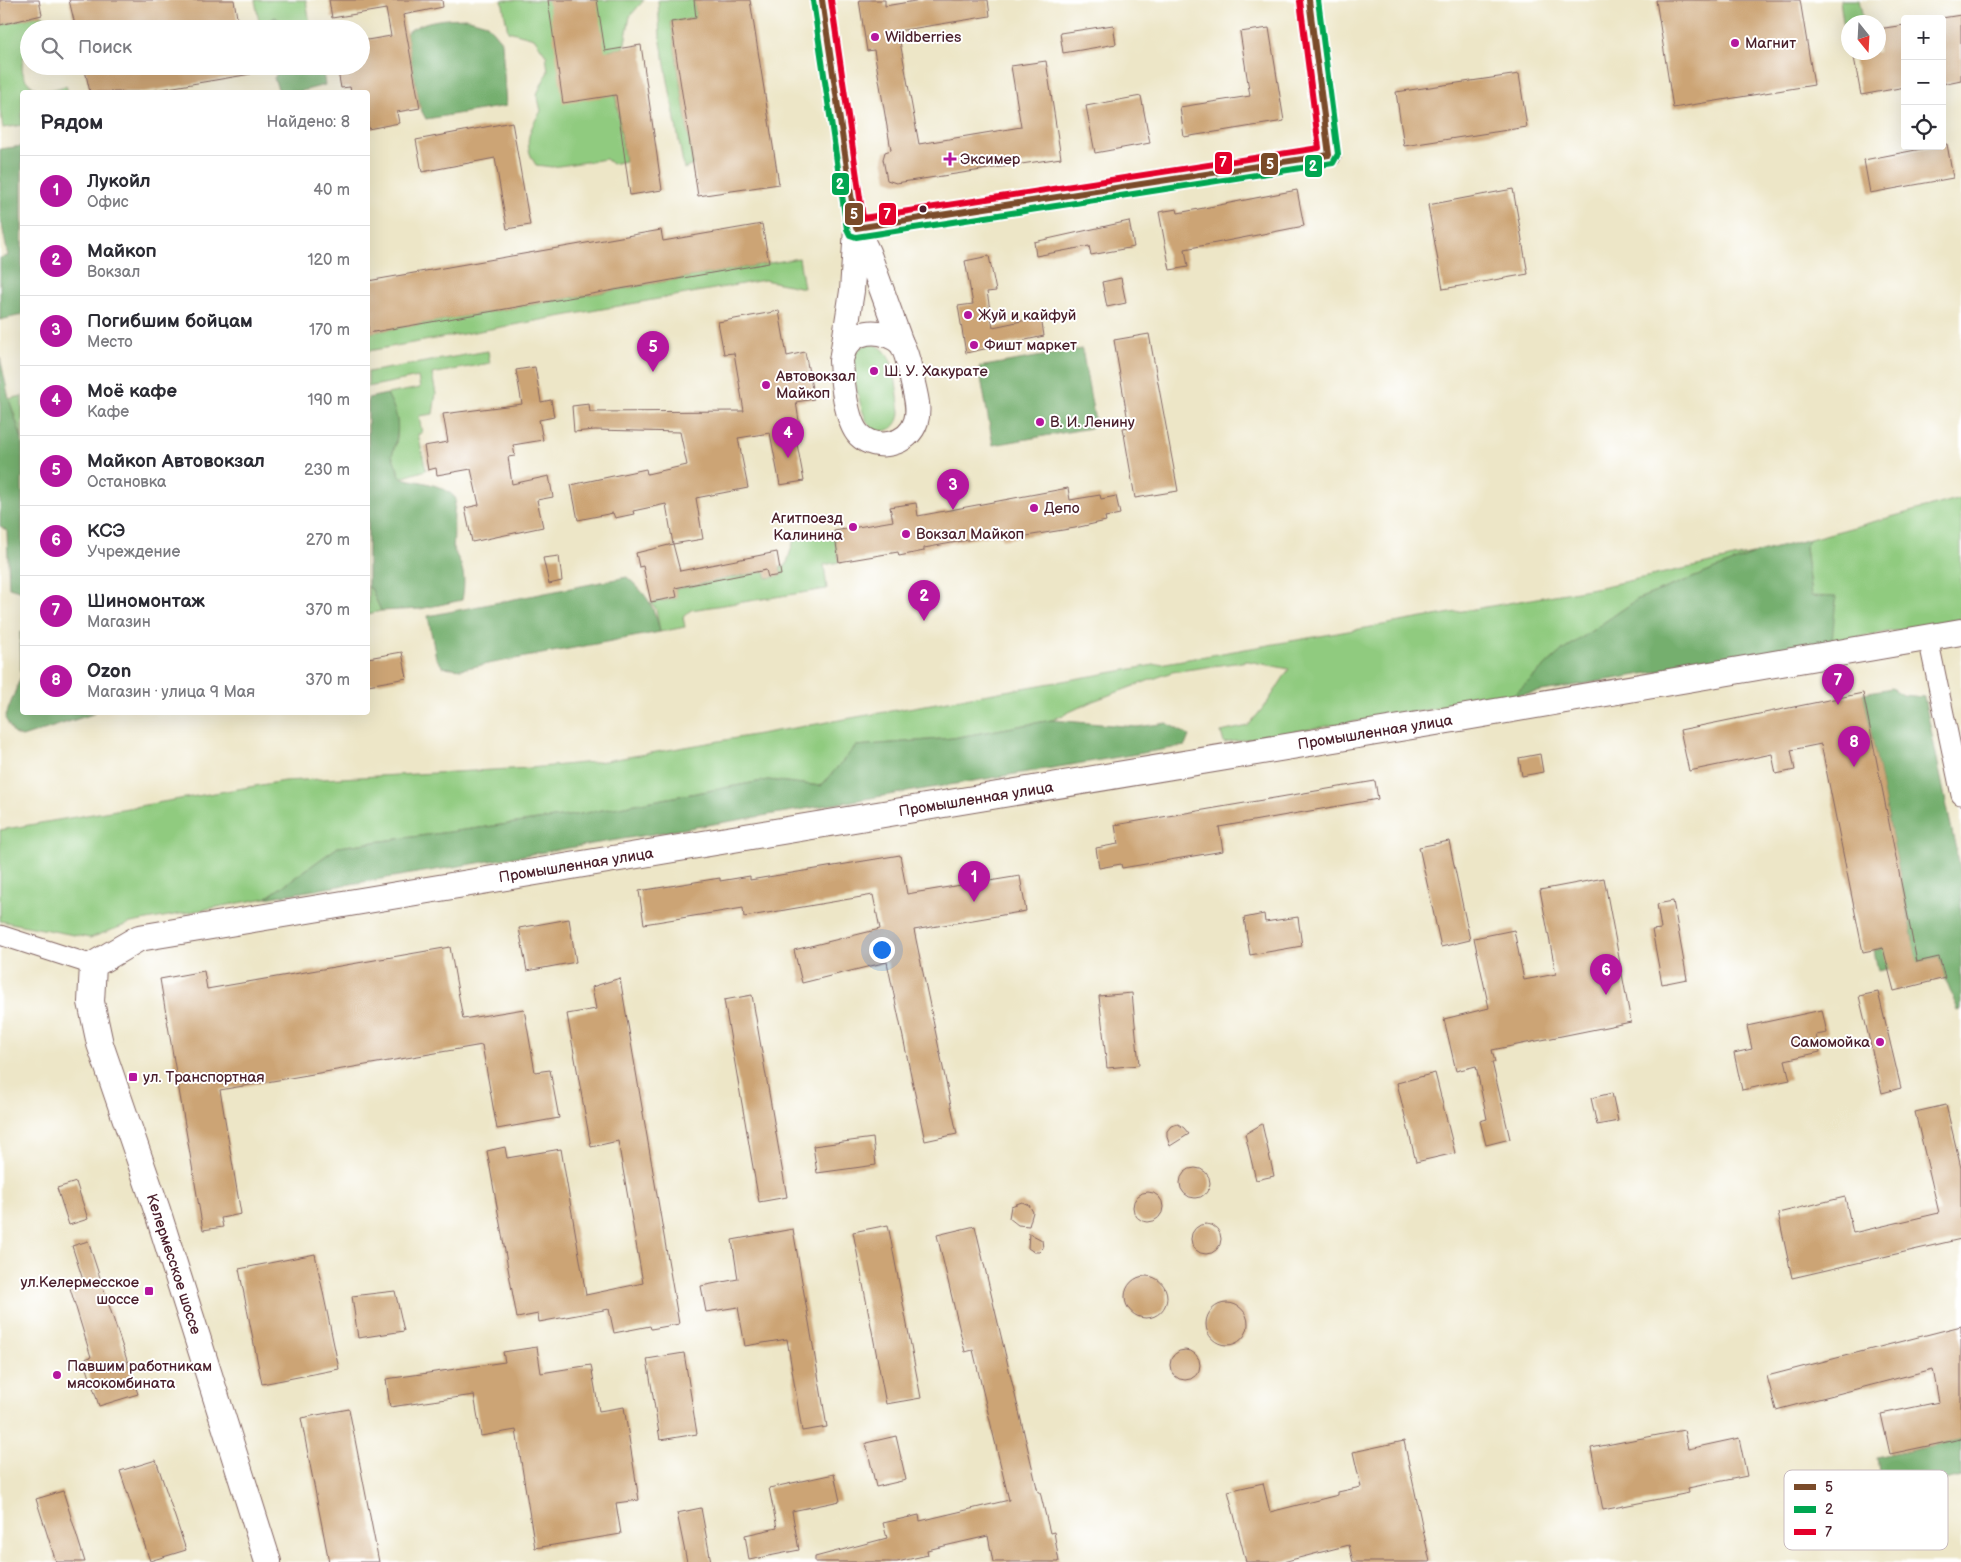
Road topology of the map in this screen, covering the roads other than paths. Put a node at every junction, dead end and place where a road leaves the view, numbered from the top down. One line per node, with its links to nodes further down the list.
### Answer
1 (822, 0): 3 (street)
2 (1309, 0): 3 (street)
3 (856, 228): 4 (street); 5 (street)
4 (901, 343): 5 (street); 5 (street)
5 (842, 356)
6 (1961, 632): 7 (main road, Промышленная улица)
7 (1928, 638): 8 (street); 10 (main road, Промышленная улица)
8 (1961, 794)
9 (0, 934): 10 (street)
10 (93, 965): 11 (main road, Келермесское шоссе)
11 (268, 1562)

